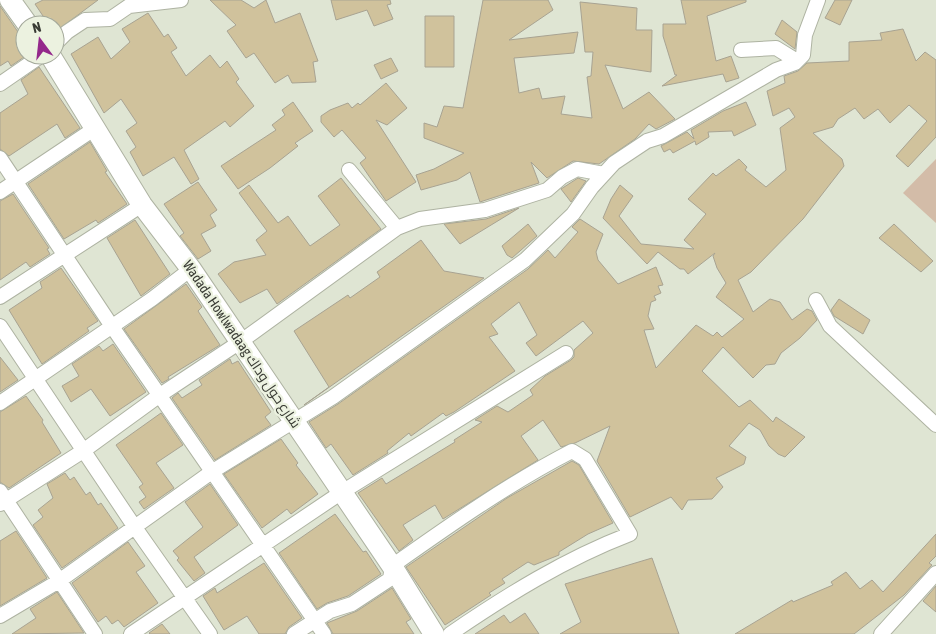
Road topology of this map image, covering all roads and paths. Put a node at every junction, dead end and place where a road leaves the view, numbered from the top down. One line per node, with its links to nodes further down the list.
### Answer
1 (10, 0): 4 (street)
2 (181, 0): 5 (street)
3 (818, 0): 7 (street)
4 (21, 15)
5 (65, 34)
6 (741, 50): 7 (street)
7 (797, 61): 14 (street)
8 (28, 65): 10 (street)
9 (56, 65): 11 (street, Wadada Howlwadaag شارع حول وداك)
10 (0, 84)
11 (94, 129): 15 (street); 17 (street, Wadada Howlwadaag شارع حول وداك)
12 (0, 158): 15 (street)
13 (349, 170): 18 (street)
14 (604, 174): 18 (street); 30 (street)
15 (16, 182): 16 (street); 19 (street)
16 (0, 192)
17 (142, 205): 19 (street); 20 (street, Wadada Howlwadaag شارع حول وداك)
18 (396, 228): 25 (street)
19 (65, 254): 21 (street); 24 (street)
20 (191, 269): 24 (street); 25 (street, Wadada Howlwadaag شارع حول وداك)
21 (0, 296)
22 (816, 300): 31 (street)
23 (0, 326): 27 (street)
24 (111, 326): 27 (street); 28 (street)
25 (240, 342): 28 (street); 30 (street, Wadada Howlwadaag شارع حول وداك)
26 (566, 353): 34 (street)
27 (35, 378): 29 (street); 32 (street)
28 (160, 395): 32 (street); 33 (street)
29 (0, 402)
30 (295, 422): 33 (street); 34 (street, Wadada Howlwadaag شارع حول وداك)
31 (936, 425)
32 (83, 451): 35 (street); 36 (street)
33 (213, 471): 36 (street); 37 (street)
34 (342, 492): 37 (street); 38 (street, Wadada Howlwadaag شارع حول وداك)
35 (2, 498): 40 (street)
36 (134, 526): 40 (street); 41 (street)
37 (263, 544): 41 (street); 43 (street)
38 (392, 566): 43 (street); 49 (street, Wadada Howlwadaag شارع حول وداك); 50 (street)
39 (936, 573): 51 (street)
40 (59, 581): 42 (street); 44 (street)
41 (185, 597): 45 (street); 46 (street)
42 (0, 616)
43 (315, 619): 47 (street); 48 (street)
44 (95, 634)
45 (131, 634)
46 (210, 634)
47 (294, 634)
48 (324, 634)
49 (434, 634)
50 (450, 634)
51 (881, 634)

